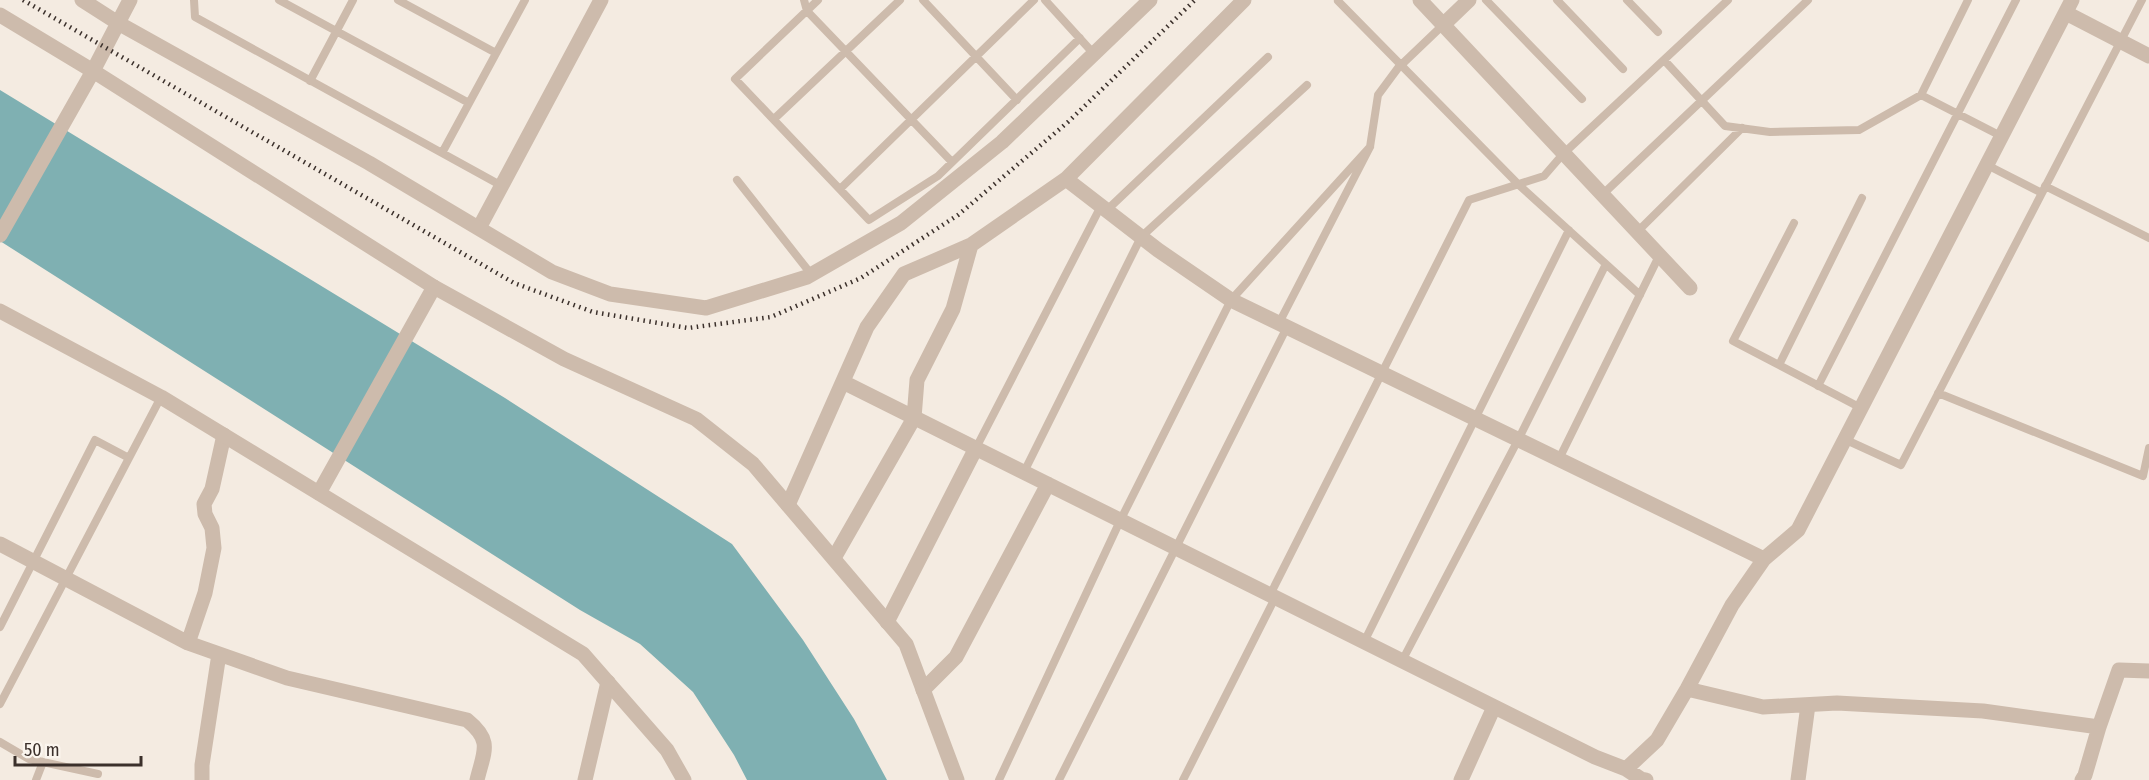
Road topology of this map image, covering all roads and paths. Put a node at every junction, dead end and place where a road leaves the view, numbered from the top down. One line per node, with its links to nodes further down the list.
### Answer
1 (82, 0): 31 (street)
2 (130, 0): 31 (street)
3 (194, 0): 47 (lane)
4 (279, 0): 33 (lane)
5 (353, 0): 33 (lane)
6 (398, 0): 37 (lane)
7 (525, 0): 37 (lane)
8 (601, 0): 67 (street)
9 (804, 0): 29 (lane)
10 (818, 0): 29 (lane)
11 (900, 0): 38 (lane)
12 (923, 0): 41 (lane)
13 (1034, 0): 41 (lane)
14 (1045, 0): 35 (lane)
15 (1150, 0): 39 (street)
16 (1244, 0): 64 (street)
17 (1420, 0): 32 (street)
18 (1469, 0): 32 (street)
19 (1486, 0): 50 (lane)
20 (1557, 0): 45 (lane)
21 (1627, 0): 34 (lane)
22 (1728, 0): 43 (lane)
23 (1808, 0): 52 (lane)
24 (1968, 0): 49 (lane)
25 (2016, 0): 54 (lane)
26 (2142, 0): 36 (lane)
27 (1338, 1): 44 (lane)
28 (2069, 6): 36 (street); 58 (street)
29 (807, 11): 38 (lane); 55 (lane)
30 (0, 15): 46 (street)
31 (118, 23): 46 (street); 74 (street)
32 (1443, 25): 44 (lane); 61 (street)
33 (337, 31): 47 (lane); 53 (lane)
34 (1658, 32)
35 (1080, 38): 39 (lane); 51 (lane)
36 (2120, 41): 40 (street); 69 (lane)
37 (496, 52): 53 (lane)
38 (846, 52): 55 (lane); 56 (lane)
39 (1094, 54): 83 (street)
40 (2149, 56)
41 (976, 57): 51 (lane); 56 (lane)
42 (1269, 57): 72 (lane)
43 (1664, 60): 52 (lane); 61 (lane)
44 (1401, 65): 59 (lane); 66 (lane)
45 (1623, 69)
46 (93, 71): 77 (street); 84 (street)
47 (310, 81): 60 (lane)
48 (1307, 85): 78 (lane)
49 (1921, 95): 54 (lane); 57 (lane)
50 (1582, 99)
51 (1017, 100): 62 (lane)
52 (1702, 101): 57 (lane); 70 (lane)
53 (469, 103): 60 (lane)
54 (1957, 113): 58 (lane); 93 (lane)
55 (774, 119): 68 (lane)
56 (912, 120): 62 (lane); 68 (lane)
57 (1742, 128): 76 (lane)
58 (2001, 136): 63 (street)
59 (1370, 147): 87 (lane); 89 (lane)
60 (442, 153): 67 (lane)
61 (1563, 154): 66 (lane); 70 (street)
62 (952, 162): 68 (lane)
63 (1986, 165): 69 (lane); 96 (street)
64 (1066, 178): 72 (street); 80 (street)
65 (737, 180): 83 (lane)
66 (1520, 185): 75 (lane); 91 (lane)
67 (502, 186): 74 (street)
68 (840, 189)
69 (2043, 190): 79 (lane); 94 (lane)
70 (1602, 195): 76 (street)
71 (1862, 198): 90 (lane)
72 (1104, 208): 78 (street); 102 (lane)
73 (1794, 224): 90 (lane)
74 (479, 228): 83 (street)
75 (1569, 230): 82 (lane); 98 (lane)
76 (1637, 232): 81 (street)
77 (0, 235)
78 (1141, 237): 87 (street); 106 (lane)
79 (2149, 238)
80 (971, 245): 92 (street); 97 (street)
81 (1659, 255): 85 (street); 86 (lane)
82 (1606, 264): 86 (lane); 100 (lane)
83 (812, 274)
84 (434, 287): 108 (street); 109 (street)
85 (1690, 288)
86 (1640, 295): 105 (lane)
87 (1231, 300): 89 (street); 110 (lane)
88 (0, 311): 95 (street)
89 (1283, 325): 91 (street); 112 (lane)
90 (1779, 365): 93 (lane)
91 (1383, 374): 98 (street); 117 (lane)
92 (843, 382): 97 (street); 109 (street)
93 (1818, 386): 96 (lane)
94 (1938, 393): 101 (lane); 103 (lane)
95 (161, 397): 99 (street); 104 (lane)
96 (1861, 408): 101 (street)
97 (914, 418): 102 (street); 113 (street)
98 (1475, 418): 100 (street); 120 (lane)
99 (224, 435): 108 (street); 121 (street)
100 (1518, 440): 105 (street); 123 (lane)
101 (1845, 440): 114 (street)
102 (976, 448): 106 (street); 118 (street)
103 (2149, 448)
104 (129, 458): 115 (lane); 116 (lane)
105 (1559, 459): 114 (street)
106 (1024, 472): 107 (street)
107 (1048, 484): 110 (street); 127 (street)
108 (319, 493): 125 (street)
109 (788, 505): 113 (street)
110 (1120, 520): 112 (street); 142 (lane)
111 (0, 544): 115 (street)
112 (1176, 548): 117 (street); 143 (lane)
113 (834, 558): 118 (street)
114 (1764, 559): 126 (street)
115 (33, 562): 116 (street); 119 (lane)
116 (65, 579): 121 (street); 128 (lane)
117 (1272, 596): 120 (street); 144 (lane)
118 (888, 622): 127 (street)
119 (0, 627)
120 (1364, 642): 123 (street)
121 (188, 643): 122 (street)
122 (219, 654): 137 (street); 138 (street)
123 (1402, 661): 130 (street)
124 (2149, 672): 131 (street)
125 (608, 682): 139 (street); 140 (street)
126 (1688, 689): 129 (street); 134 (street)
127 (923, 690): 141 (street)
128 (0, 704)
129 (1808, 705): 131 (street); 147 (street)
130 (1494, 707): 134 (street); 145 (street)
131 (2099, 727): 148 (street)
132 (0, 742): 133 (lane)
133 (43, 762): 135 (lane); 136 (lane)
134 (1626, 769): 146 (street)
135 (99, 774)
136 (36, 780)
137 (202, 780)
138 (477, 780)
139 (585, 780)
140 (684, 780)
141 (957, 780)
142 (999, 780)
143 (1059, 780)
144 (1183, 780)
145 (1461, 780)
146 (1646, 780)
147 (1798, 780)
148 (2082, 780)

